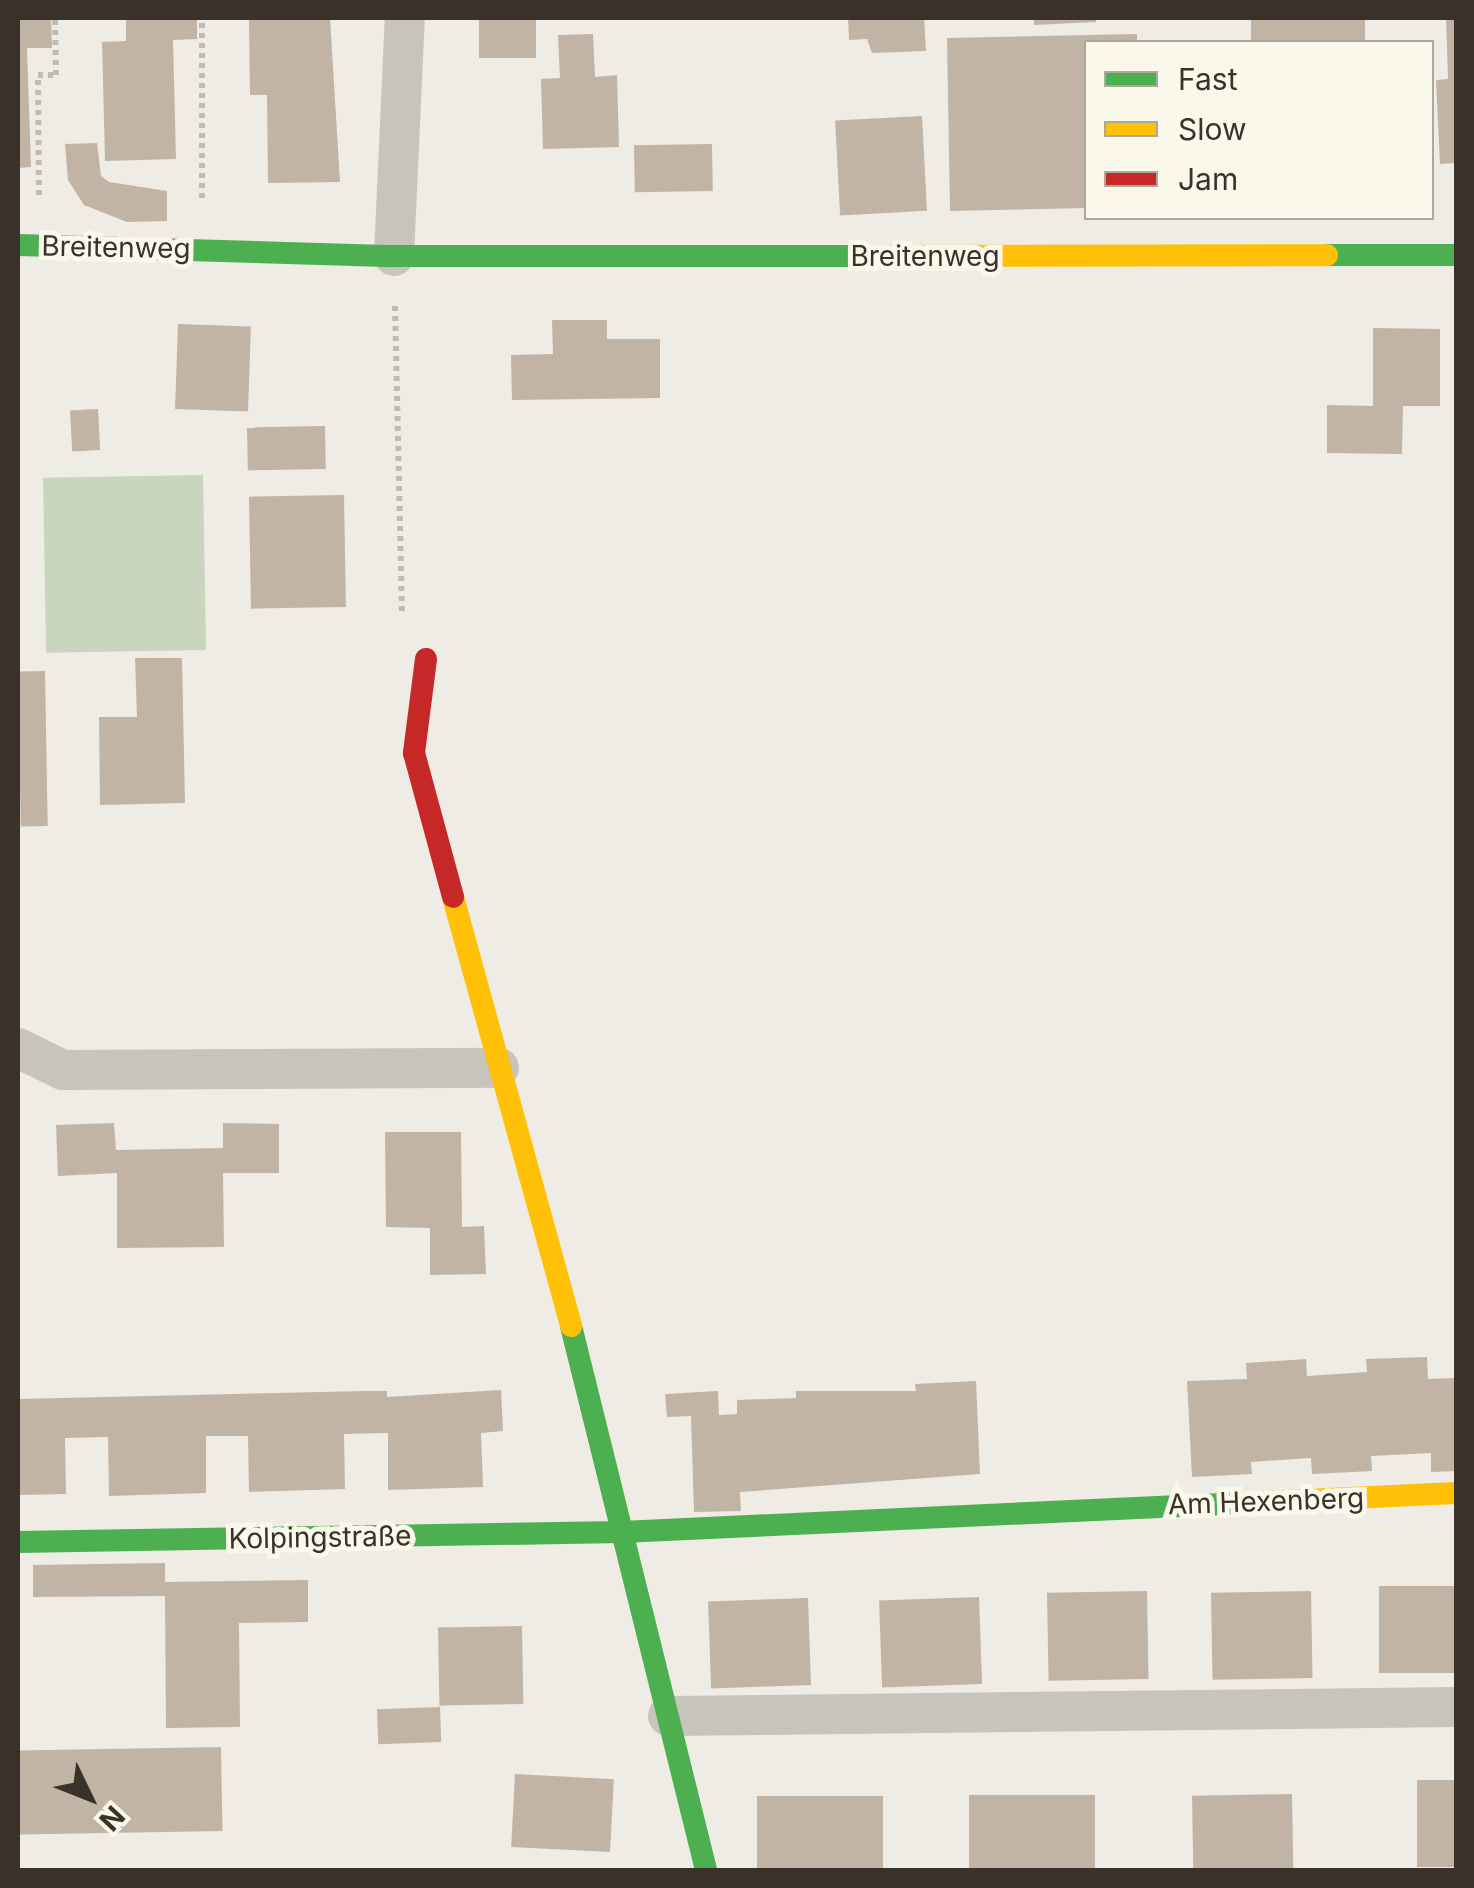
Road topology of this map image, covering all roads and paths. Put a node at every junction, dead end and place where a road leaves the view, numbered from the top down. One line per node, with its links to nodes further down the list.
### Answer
1 (54, 18): 4 (path)
2 (202, 18): 5 (path)
3 (406, 18): 7 (street)
4 (28, 246): 5 (street, Breitenweg)
5 (202, 249): 7 (street, Breitenweg)
6 (1456, 255): 7 (street, Breitenweg)
7 (394, 256): 8 (path)
8 (426, 659): 10 (street)
9 (18, 1048): 10 (street)
10 (499, 1068): 13 (street)
11 (1456, 1493): 12 (street, Am Hexenberg)
12 (1076, 1510): 13 (street, Kolpingstraße)
13 (622, 1532): 14 (street, Kolpingstraße); 16 (street)
14 (18, 1542)
15 (1456, 1708): 16 (street)
16 (668, 1716): 17 (street)
17 (706, 1870)

